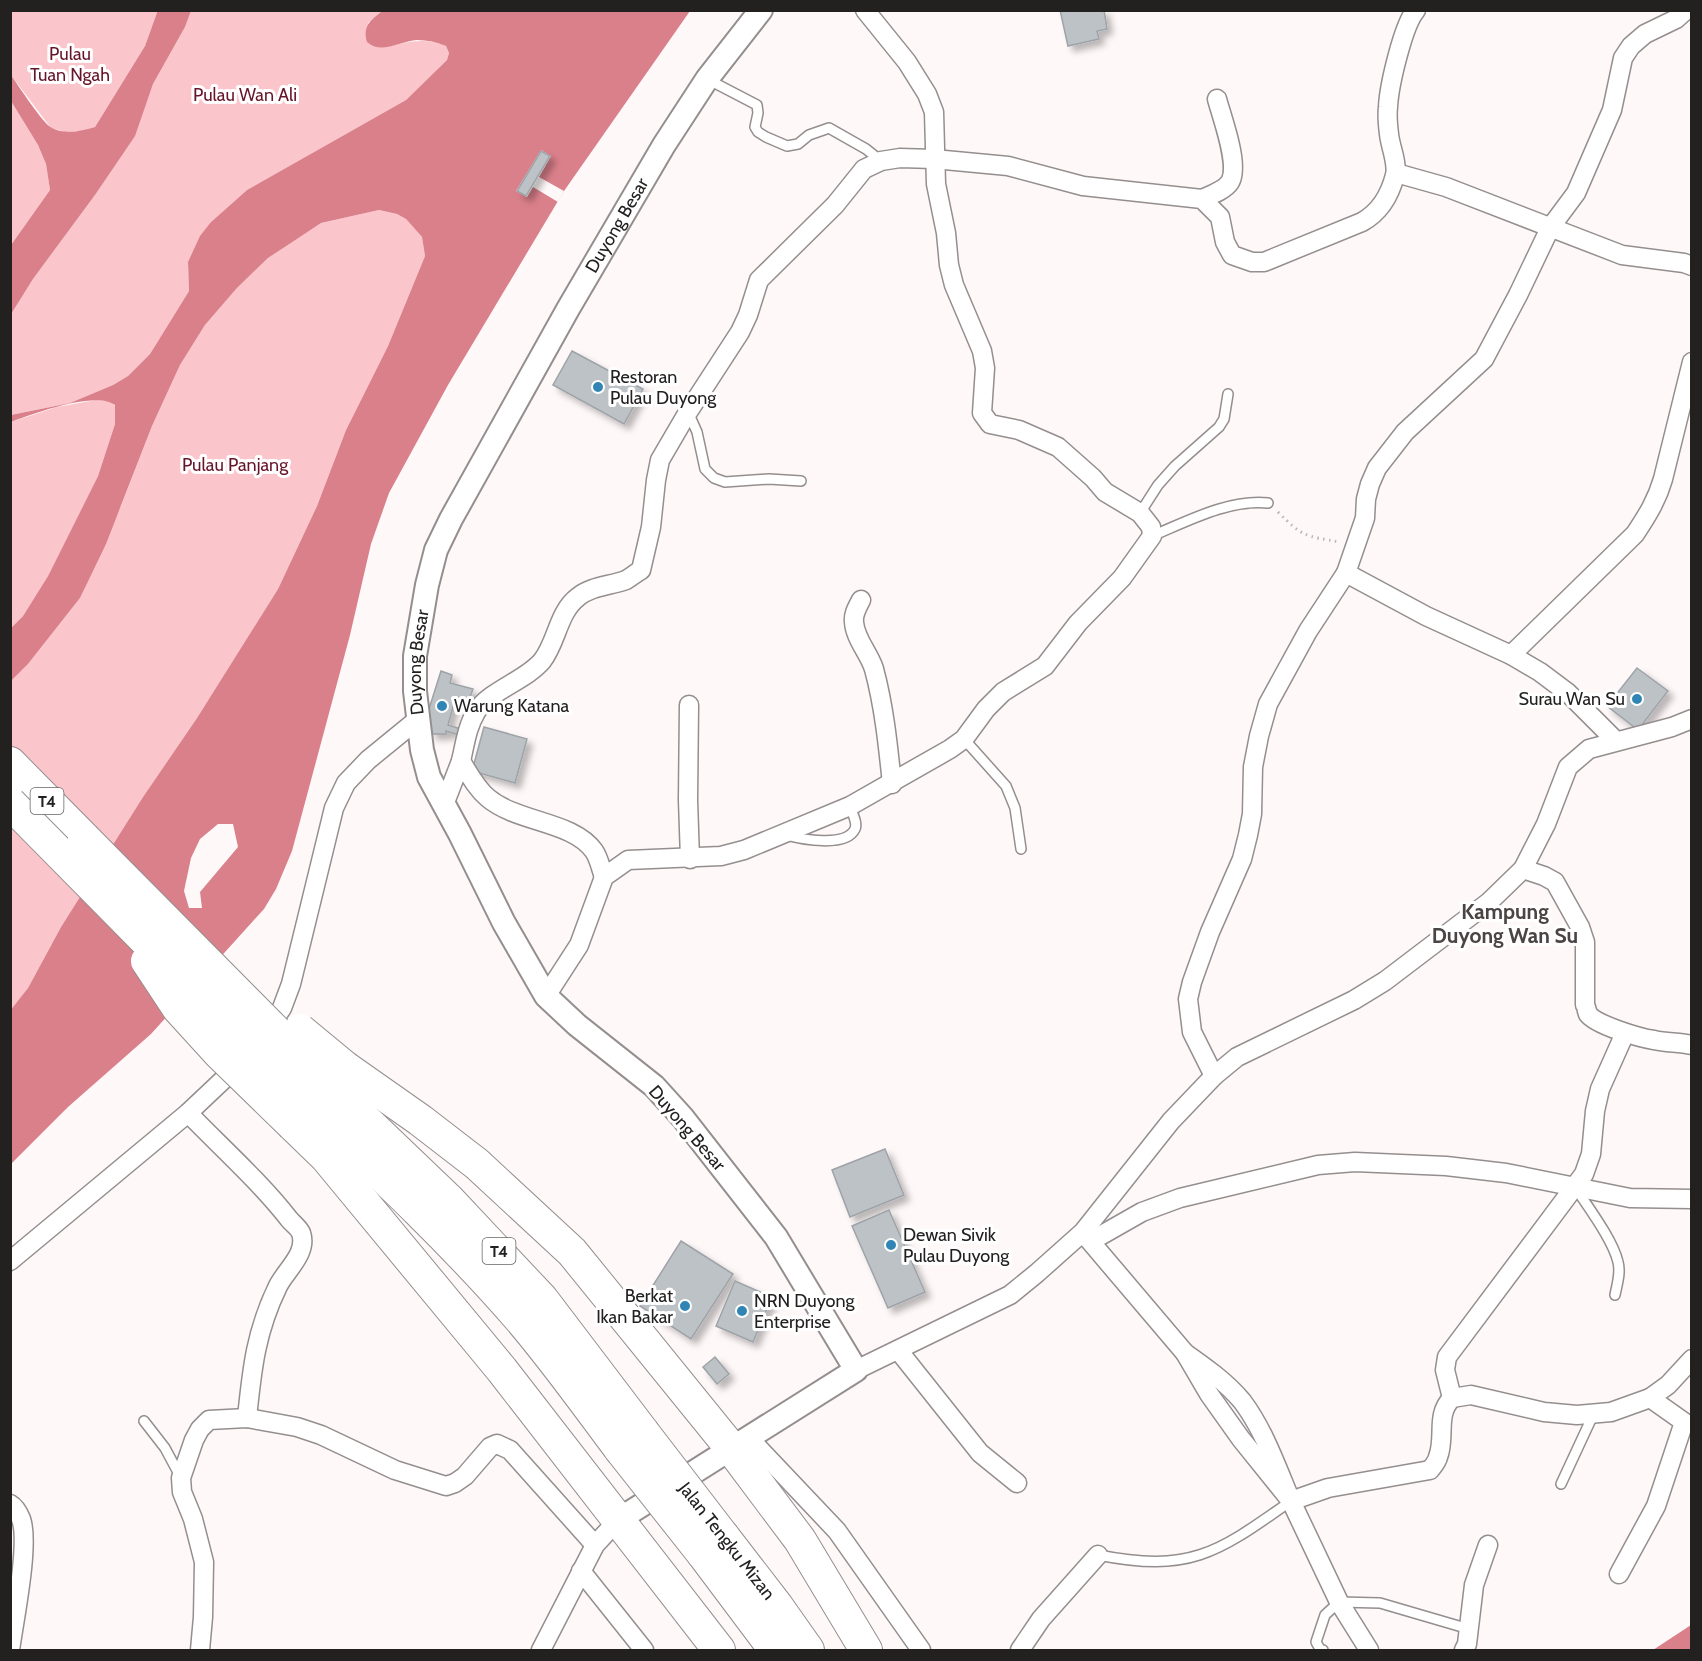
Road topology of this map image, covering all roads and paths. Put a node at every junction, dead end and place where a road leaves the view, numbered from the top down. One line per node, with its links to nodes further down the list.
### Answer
1 (761, 10): 5 (street, Duyong Besar)
2 (865, 10): 7 (street)
3 (1416, 10): 9 (street)
4 (1686, 10): 11 (street)
5 (707, 79): 8 (lane); 26 (street, Duyong Besar)
6 (1217, 99): 10 (street)
7 (934, 159): 8 (street); 10 (street); 18 (street)
8 (881, 161): 15 (street)
9 (1396, 173): 10 (street); 11 (street)
10 (1202, 200)
11 (1550, 228): 12 (street); 20 (street)
12 (1692, 266)
13 (1692, 362): 23 (street)
14 (1228, 394): 18 (lane)
15 (688, 412): 16 (lane); 29 (street)
16 (801, 481)
17 (1269, 503): 19 (lane); 20 (path)
18 (1140, 513): 19 (street)
19 (1152, 536): 27 (street)
20 (1356, 544): 21 (street)
21 (1346, 573): 23 (street); 43 (street)
22 (861, 600): 31 (street)
23 (1511, 655): 28 (street)
24 (689, 705): 37 (street)
25 (1692, 719): 28 (street)
26 (417, 720): 33 (street, Duyong Besar); 45 (street)
27 (964, 739): 31 (street); 36 (lane)
28 (1616, 741): 38 (street)
29 (461, 760): 33 (street); 39 (street)
30 (10, 763): 44 (highway, T4, bridge)
31 (892, 784): 34 (street)
32 (10, 803): 44 (highway, T4, bridge)
33 (444, 805): 40 (street, Duyong Besar)
34 (850, 806): 35 (street); 35 (lane)
35 (783, 834): 37 (street)
36 (1021, 849)
37 (690, 859): 39 (street)
38 (1523, 869): 41 (street); 43 (street)
39 (604, 877): 40 (street)
40 (546, 996): 53 (street, Duyong Besar)
41 (1625, 1033): 42 (street); 46 (street)
42 (1692, 1045)
43 (1214, 1076): 48 (street)
44 (322, 1098): 60 (highway); 66 (highway); 68 (highway, Jalan Tengku Mizan / T4, bridge)
45 (188, 1113): 49 (street); 57 (street)
46 (1575, 1187): 47 (street); 48 (street); 50 (lane); 54 (street)
47 (1692, 1199)
48 (1087, 1237): 51 (street); 64 (street)
49 (10, 1261)
50 (1615, 1295)
51 (898, 1350): 53 (street); 62 (street)
52 (1692, 1359): 55 (street)
53 (856, 1370): 60 (street)
54 (1452, 1398): 56 (street); 64 (street)
55 (1650, 1398): 56 (street); 59 (street)
56 (1594, 1413): 63 (lane)
57 (247, 1418): 61 (street); 67 (street)
58 (144, 1421): 61 (lane)
59 (1688, 1424): 72 (street)
60 (740, 1443): 66 (street); 82 (highway); 83 (street)
61 (181, 1478): 76 (street)
62 (1017, 1483)
63 (1561, 1484)
64 (1291, 1501): 70 (lane); 73 (street)
65 (10, 1504): 75 (street)
66 (618, 1520): 67 (street); 79 (highway)
67 (594, 1545): 71 (street)
68 (713, 1545): 80 (highway, Jalan Tengku Mizan / T4); 81 (highway, Jalan Tengku Mizan / T4)
69 (1488, 1545): 74 (street)
70 (1098, 1555): 84 (street)
71 (581, 1571): 77 (street); 78 (street)
72 (1619, 1574)
73 (1339, 1602): 74 (lane); 85 (lane); 86 (street)
74 (1469, 1629): 87 (street)
75 (11, 1650)
76 (200, 1650)
77 (542, 1650)
78 (644, 1650)
79 (719, 1650)
80 (775, 1650)
81 (808, 1650)
82 (866, 1650)
83 (921, 1650)
84 (1020, 1650)
85 (1323, 1650)
86 (1369, 1650)
87 (1464, 1650)

